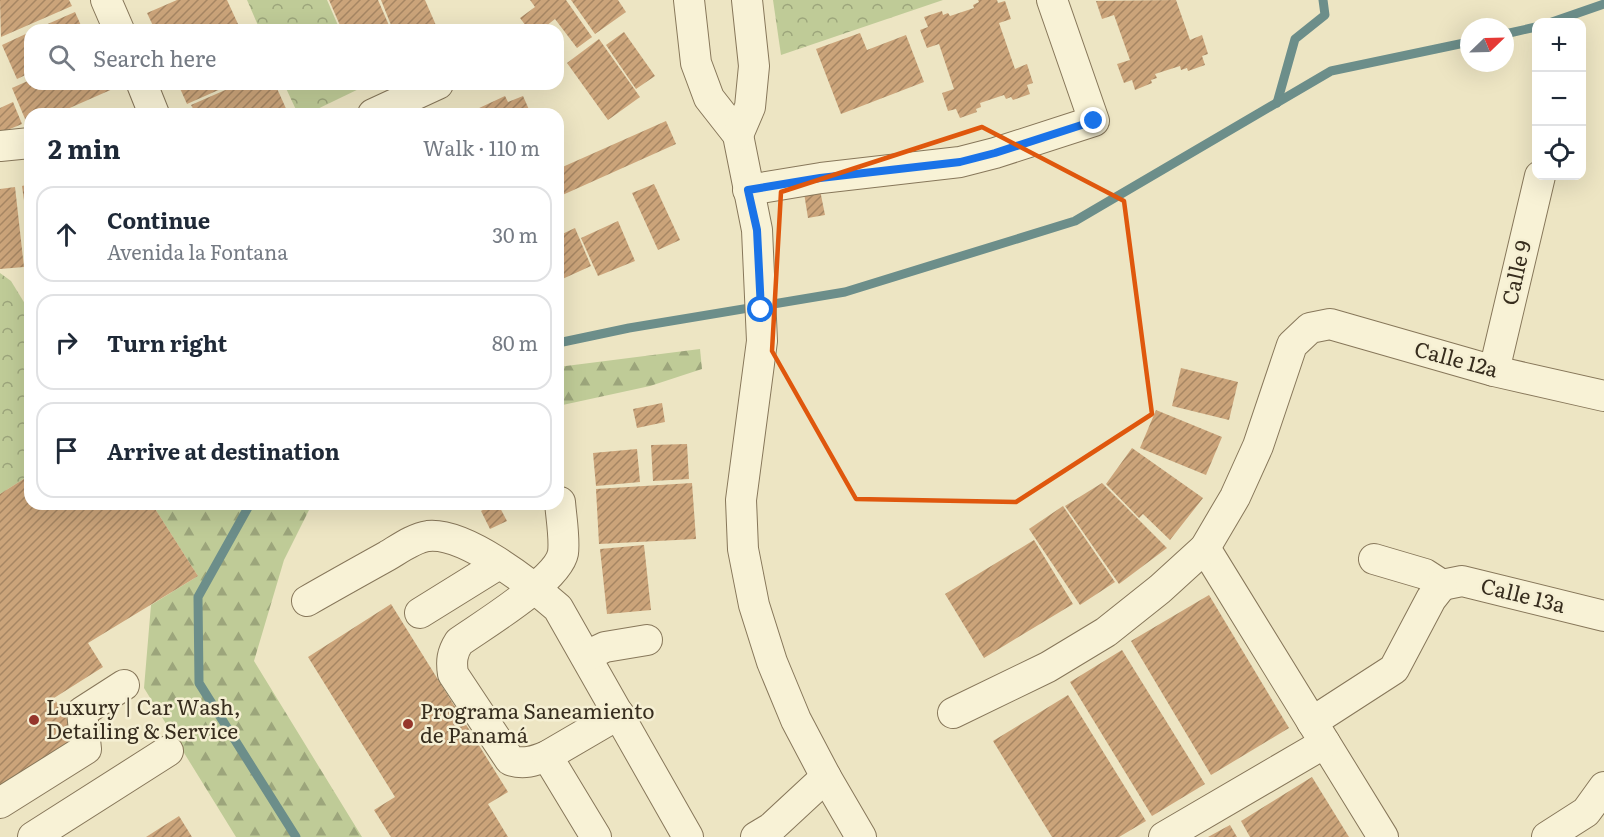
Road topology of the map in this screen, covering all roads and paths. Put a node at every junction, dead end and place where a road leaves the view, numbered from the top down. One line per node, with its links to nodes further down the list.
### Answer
1 (106, 0): 5 (street)
2 (689, 0): 10 (street)
3 (747, 0): 10 (street)
4 (1052, 0): 14 (street)
5 (116, 24)
6 (144, 90): 8 (street)
7 (425, 90): 9 (street)
8 (152, 108)
9 (386, 108)
10 (738, 135): 14 (street)
11 (24, 144): 12 (street)
12 (0, 146)
13 (1539, 180): 15 (street, Calle 9)
14 (748, 190): 34 (street)
15 (1494, 371): 16 (street, Calle 12a); 18 (street, Calle 12a)
16 (1604, 396)
17 (560, 510): 22 (street)
18 (1205, 548): 29 (street); 31 (street)
19 (1374, 559): 21 (street)
20 (499, 564): 22 (street); 23 (street); 24 (street)
21 (1442, 585): 25 (street, Calle 13a); 31 (street)
22 (535, 587): 27 (street); 33 (street)
23 (307, 601)
24 (420, 613)
25 (1604, 616)
26 (647, 640): 27 (street)
27 (586, 656): 30 (street)
28 (124, 685): 36 (street)
29 (953, 713)
30 (619, 714): 33 (street); 37 (street)
31 (1318, 732): 42 (street); 43 (street)
32 (168, 751): 38 (street)
33 (548, 756): 39 (street)
34 (826, 777): 40 (street); 41 (street)
35 (1604, 787): 44 (street)
36 (0, 803)
37 (684, 836)
38 (33, 837)
39 (596, 837)
40 (756, 837)
41 (861, 837)
42 (1164, 837)
43 (1383, 837)
44 (1547, 837)

